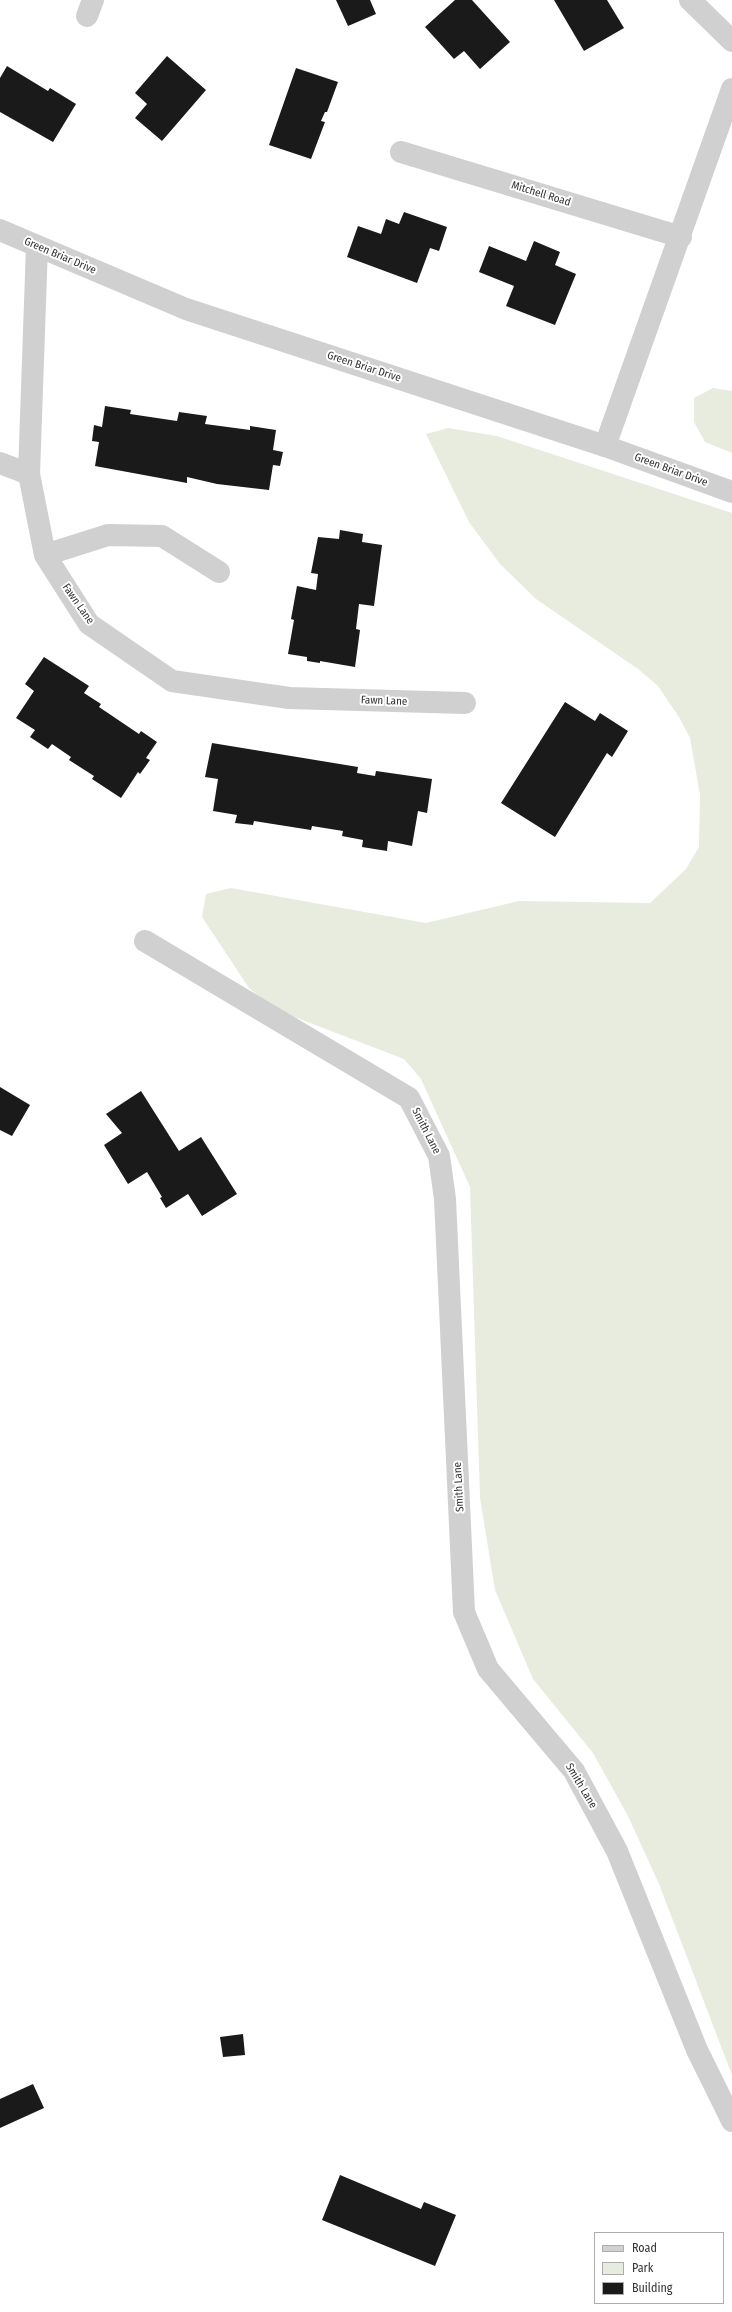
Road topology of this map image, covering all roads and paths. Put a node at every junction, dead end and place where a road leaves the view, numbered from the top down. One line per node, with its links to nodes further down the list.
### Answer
1 (690, 0): 2 (street)
2 (732, 41)
3 (730, 102): 6 (street)
4 (402, 152): 6 (street, Mitchell Road)
5 (0, 230): 7 (street, Green Briar Drive)
6 (681, 237): 8 (street)
7 (37, 246): 8 (street, Green Briar Drive); 10 (street, Fawn Lane)
8 (604, 446): 11 (street, Green Briar Drive)
9 (0, 463): 10 (street)
10 (29, 474): 12 (street, Fawn Lane)
11 (732, 492)
12 (45, 555): 13 (street); 14 (street, Fawn Lane)
13 (219, 572)
14 (465, 703)
15 (145, 941): 16 (street, Smith Lane)
16 (732, 2121)

